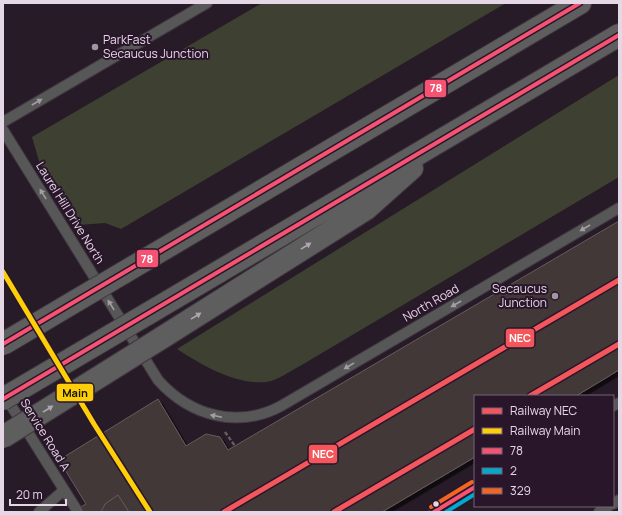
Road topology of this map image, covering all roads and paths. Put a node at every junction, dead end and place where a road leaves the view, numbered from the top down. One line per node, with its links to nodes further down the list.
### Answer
1 (207, 3): 4 (lane, one-way to 1)
2 (580, 3): 8 (highway, bridge)
3 (619, 35): 6 (highway)
4 (3, 122)
5 (3, 130): 11 (lane, Laurel Hill Drive North, one-way to 5)
6 (452, 133): 10 (highway, bridge); 12 (highway, one-way to 6, bridge)
7 (619, 208): 11 (lane, North Road, one-way to 11)
8 (3, 344)
9 (3, 392): 14 (lane, Service Road A)
10 (3, 399)
11 (255, 416)
12 (3, 437)
13 (474, 488): 17 (lane)
14 (64, 490): 15 (lane); 16 (lane, Service Road A)
15 (38, 512)
16 (78, 512)
17 (434, 512)

